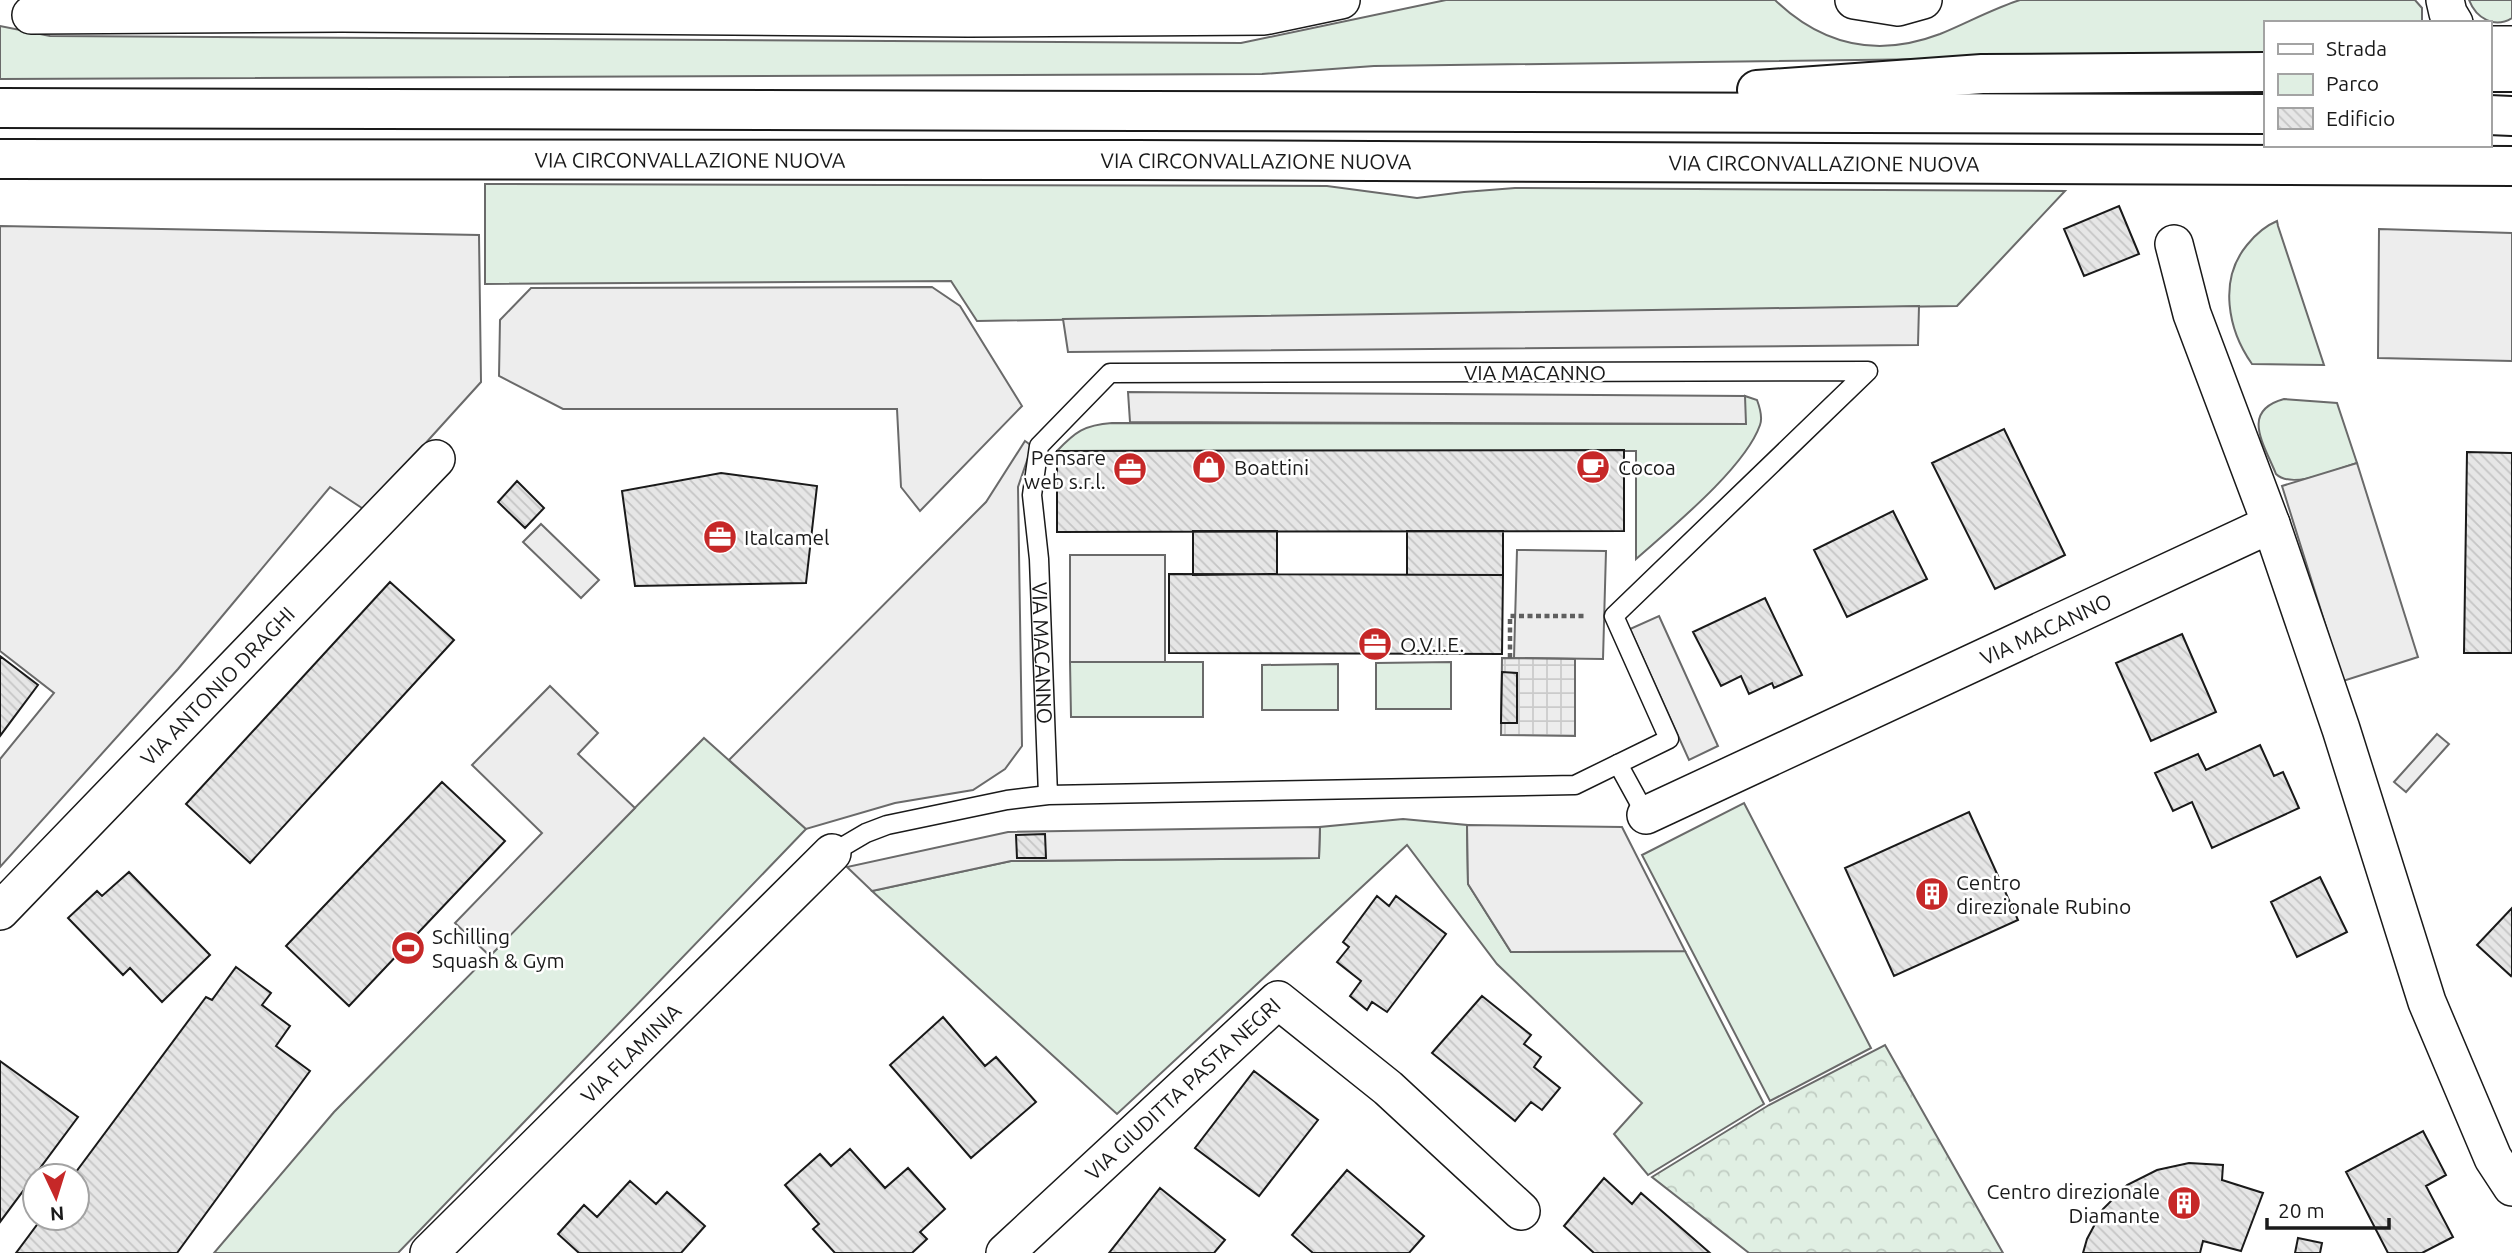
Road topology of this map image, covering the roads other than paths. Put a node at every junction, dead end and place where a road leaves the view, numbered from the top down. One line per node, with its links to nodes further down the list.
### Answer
1 (82, 0): 7 (street)
2 (1341, 0): 6 (street)
3 (1854, 0): 4 (street)
4 (1923, 0)
5 (2445, 0): 8 (street)
6 (326, 7): 7 (street)
7 (15, 13)
8 (2453, 21)
9 (2491, 45): 10 (street)
10 (2512, 45)
11 (2264, 72): 15 (main road)
12 (2491, 72): 13 (main road)
13 (2512, 72)
14 (0, 108): 15 (main road)
15 (1449, 113): 16 (main road)
16 (2264, 114)
17 (2491, 116): 18 (main road)
18 (2512, 116)
19 (0, 159): 20 (main road, VIA CIRCONVALLAZIONE NUOVA)
20 (2512, 166)
21 (2174, 244): 23 (street)
22 (436, 459): 28 (street, VIA ANTONIO DRAGHI)
23 (2270, 524): 26 (street, VIA MACANNO); 29 (street)
24 (1618, 764): 25 (lane); 25 (lane, VIA MACANNO); 26 (lane, VIA MACANNO)
25 (1048, 795): 27 (lane)
26 (1646, 815)
27 (832, 853): 33 (street, VIA FLAMINIA)
28 (0, 911)
29 (2468, 1101): 30 (street); 31 (street)
30 (2512, 1133)
31 (2512, 1187)
32 (1521, 1211): 34 (street, VIA GIUDITTA PASTA NEGRI)
33 (429, 1253)
34 (1005, 1253)

